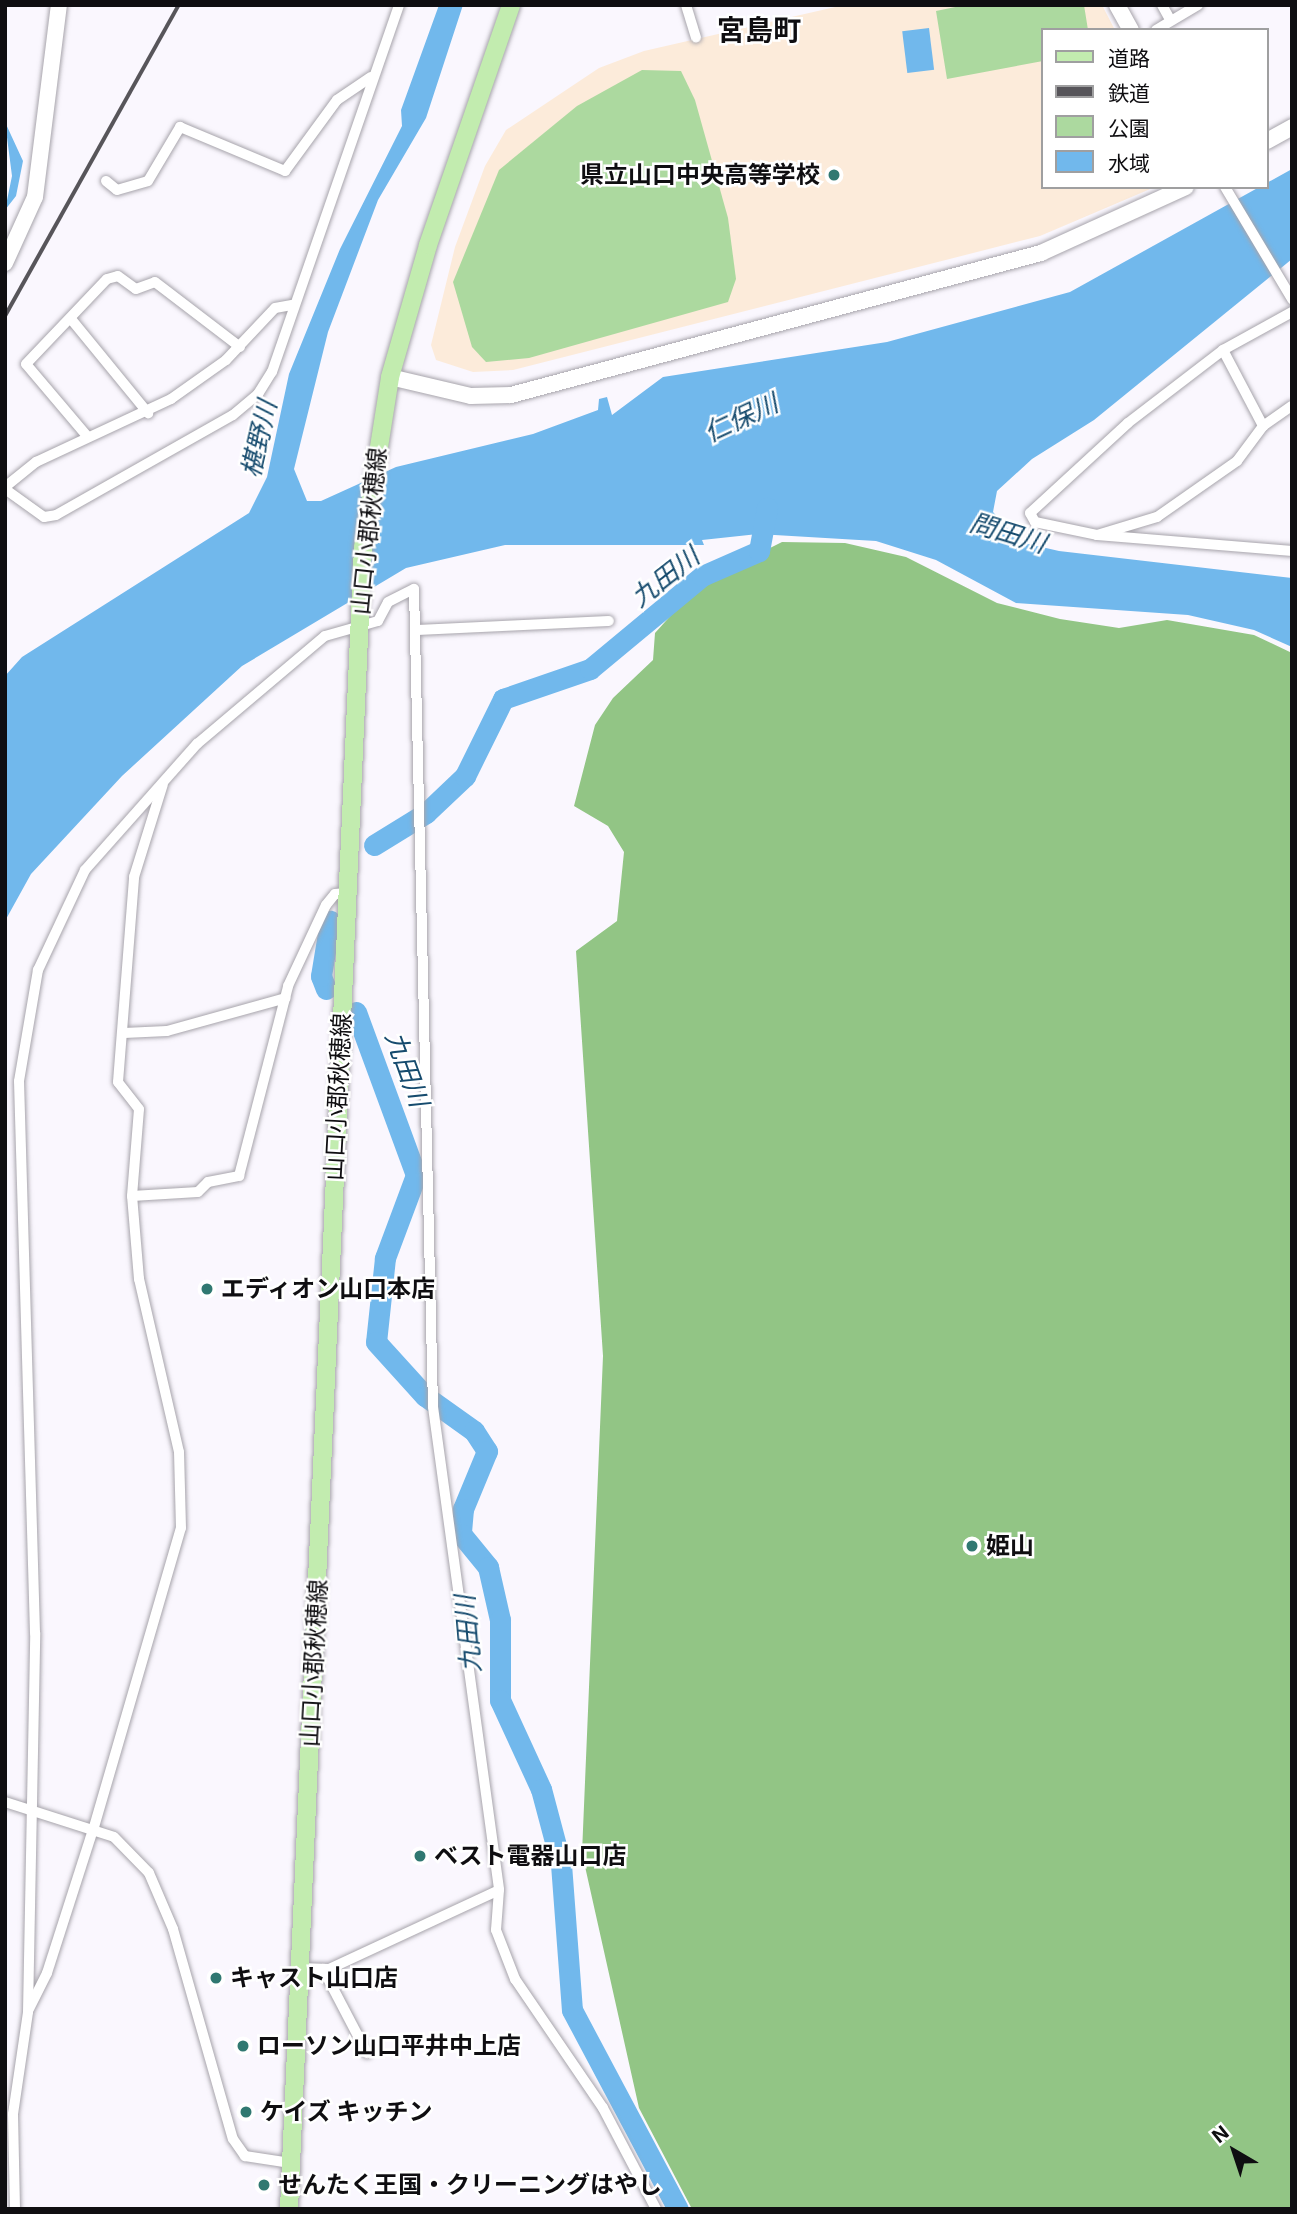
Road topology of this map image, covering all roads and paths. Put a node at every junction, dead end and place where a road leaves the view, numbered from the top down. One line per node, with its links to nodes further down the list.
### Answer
1 (59, 5): 18 (street)
2 (398, 5): 12 (street)
3 (510, 5): 25 (main road, 山口小郡秋穂線)
4 (686, 5): 11 (street)
5 (1117, 5): 9 (street)
6 (1163, 5): 8 (street)
7 (1198, 5): 8 (street)
8 (1171, 20): 10 (street)
9 (1131, 28)
10 (1159, 28)
11 (696, 38)
12 (371, 77): 15 (street); 20 (street)
13 (1292, 127): 14 (street)
14 (1269, 140)
15 (106, 181)
16 (1182, 189): 25 (street)
17 (1226, 189): 19 (street)
18 (5, 263)
19 (1292, 299)
20 (292, 305): 23 (street); 30 (street)
21 (1292, 312): 24 (street)
22 (71, 319): 23 (street); 27 (street); 29 (street)
23 (240, 346): 27 (street)
24 (1223, 350): 28 (street); 31 (street)
25 (390, 377): 34 (main road, 山口小郡秋穂線)
26 (1292, 407): 28 (street)
27 (148, 412): 29 (street)
28 (1263, 426): 31 (street)
29 (87, 436): 30 (street)
30 (5, 488)
31 (1097, 535): 32 (street)
32 (1292, 551)
33 (609, 621): 35 (street)
34 (360, 622): 35 (street); 36 (street); 37 (main road, 山口小郡秋穂線)
35 (417, 630): 44 (street)
36 (165, 778): 39 (street); 42 (street)
37 (346, 893): 38 (street); 45 (main road, 山口小郡秋穂線)
38 (286, 998): 39 (street); 40 (street)
39 (124, 1033): 40 (street)
40 (132, 1196): 43 (street)
41 (5, 1802): 42 (street)
42 (33, 1807): 43 (street); 47 (street)
43 (94, 1827): 47 (street); 49 (street)
44 (499, 1890): 46 (street); 52 (street)
45 (299, 1968): 46 (street); 49 (main road, 山口小郡秋穂線)
46 (323, 1969): 48 (street)
47 (27, 2012): 50 (street)
48 (367, 2053)
49 (290, 2163): 51 (main road, 山口小郡秋穂線)
50 (15, 2209)
51 (289, 2209)
52 (656, 2209)

